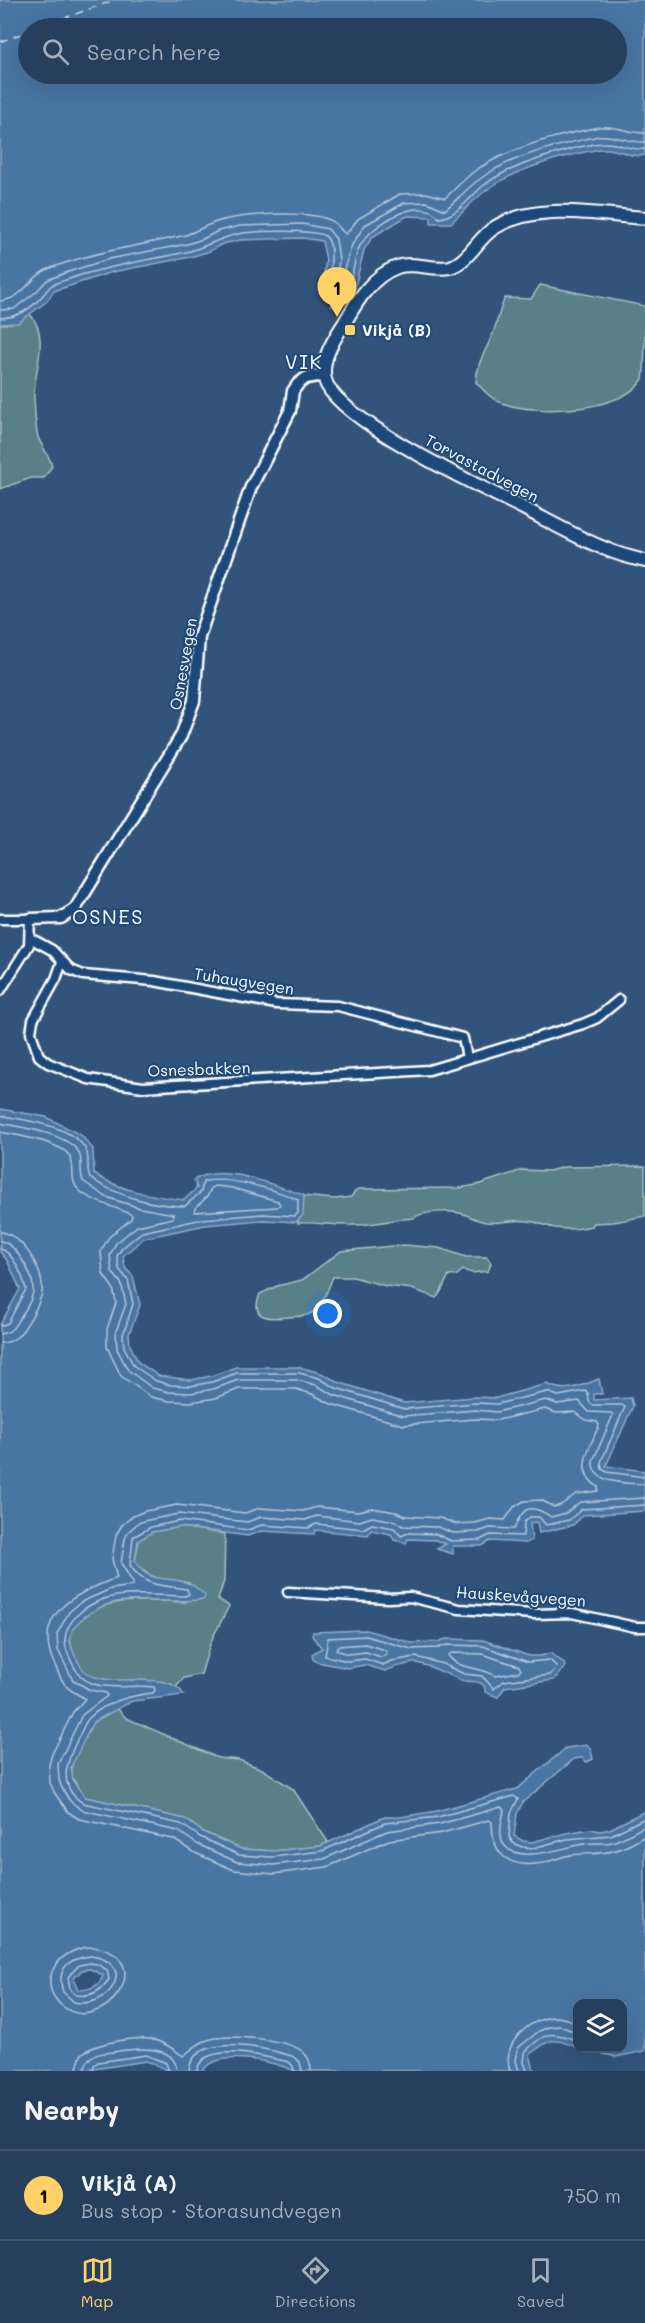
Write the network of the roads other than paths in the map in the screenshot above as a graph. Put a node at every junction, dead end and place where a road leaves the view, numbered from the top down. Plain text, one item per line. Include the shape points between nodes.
1 (645, 218) edge
2 (324, 375) junction
3 (645, 561) edge
4 (30, 919) junction
5 (0, 920) edge
6 (30, 938) junction
7 (62, 962) junction
8 (0, 991) edge
9 (619, 1000) dead end
10 (466, 1058) junction
11 (288, 1592) dead end
12 (645, 1627) edge

1 - 2 main road via 529,215 492,229 455,265 409,265 390,270 357,303 329,350
2 - 3 main road, Torvastadvegen via 337,397 374,428 594,544
2 - 4 street, Osnesvegen via 306,378 293,391 290,411 251,487 202,625 194,701 181,736 75,909 61,918
4 - 5 street
4 - 6 street
6 - 7 street, Tuhaugvegen via 52,950
6 - 8 street
7 - 10 street, Tuhaugvegen via 83,975 154,981 276,1004 338,1006 464,1038
7 - 10 street, Osnesbakken via 33,1020 34,1045 48,1064 88,1079 143,1087 258,1082 429,1070
9 - 10 street, Osnesbakken via 583,1024
11 - 12 street, Hauskevågvegen via 423,1598 459,1609 572,1613

